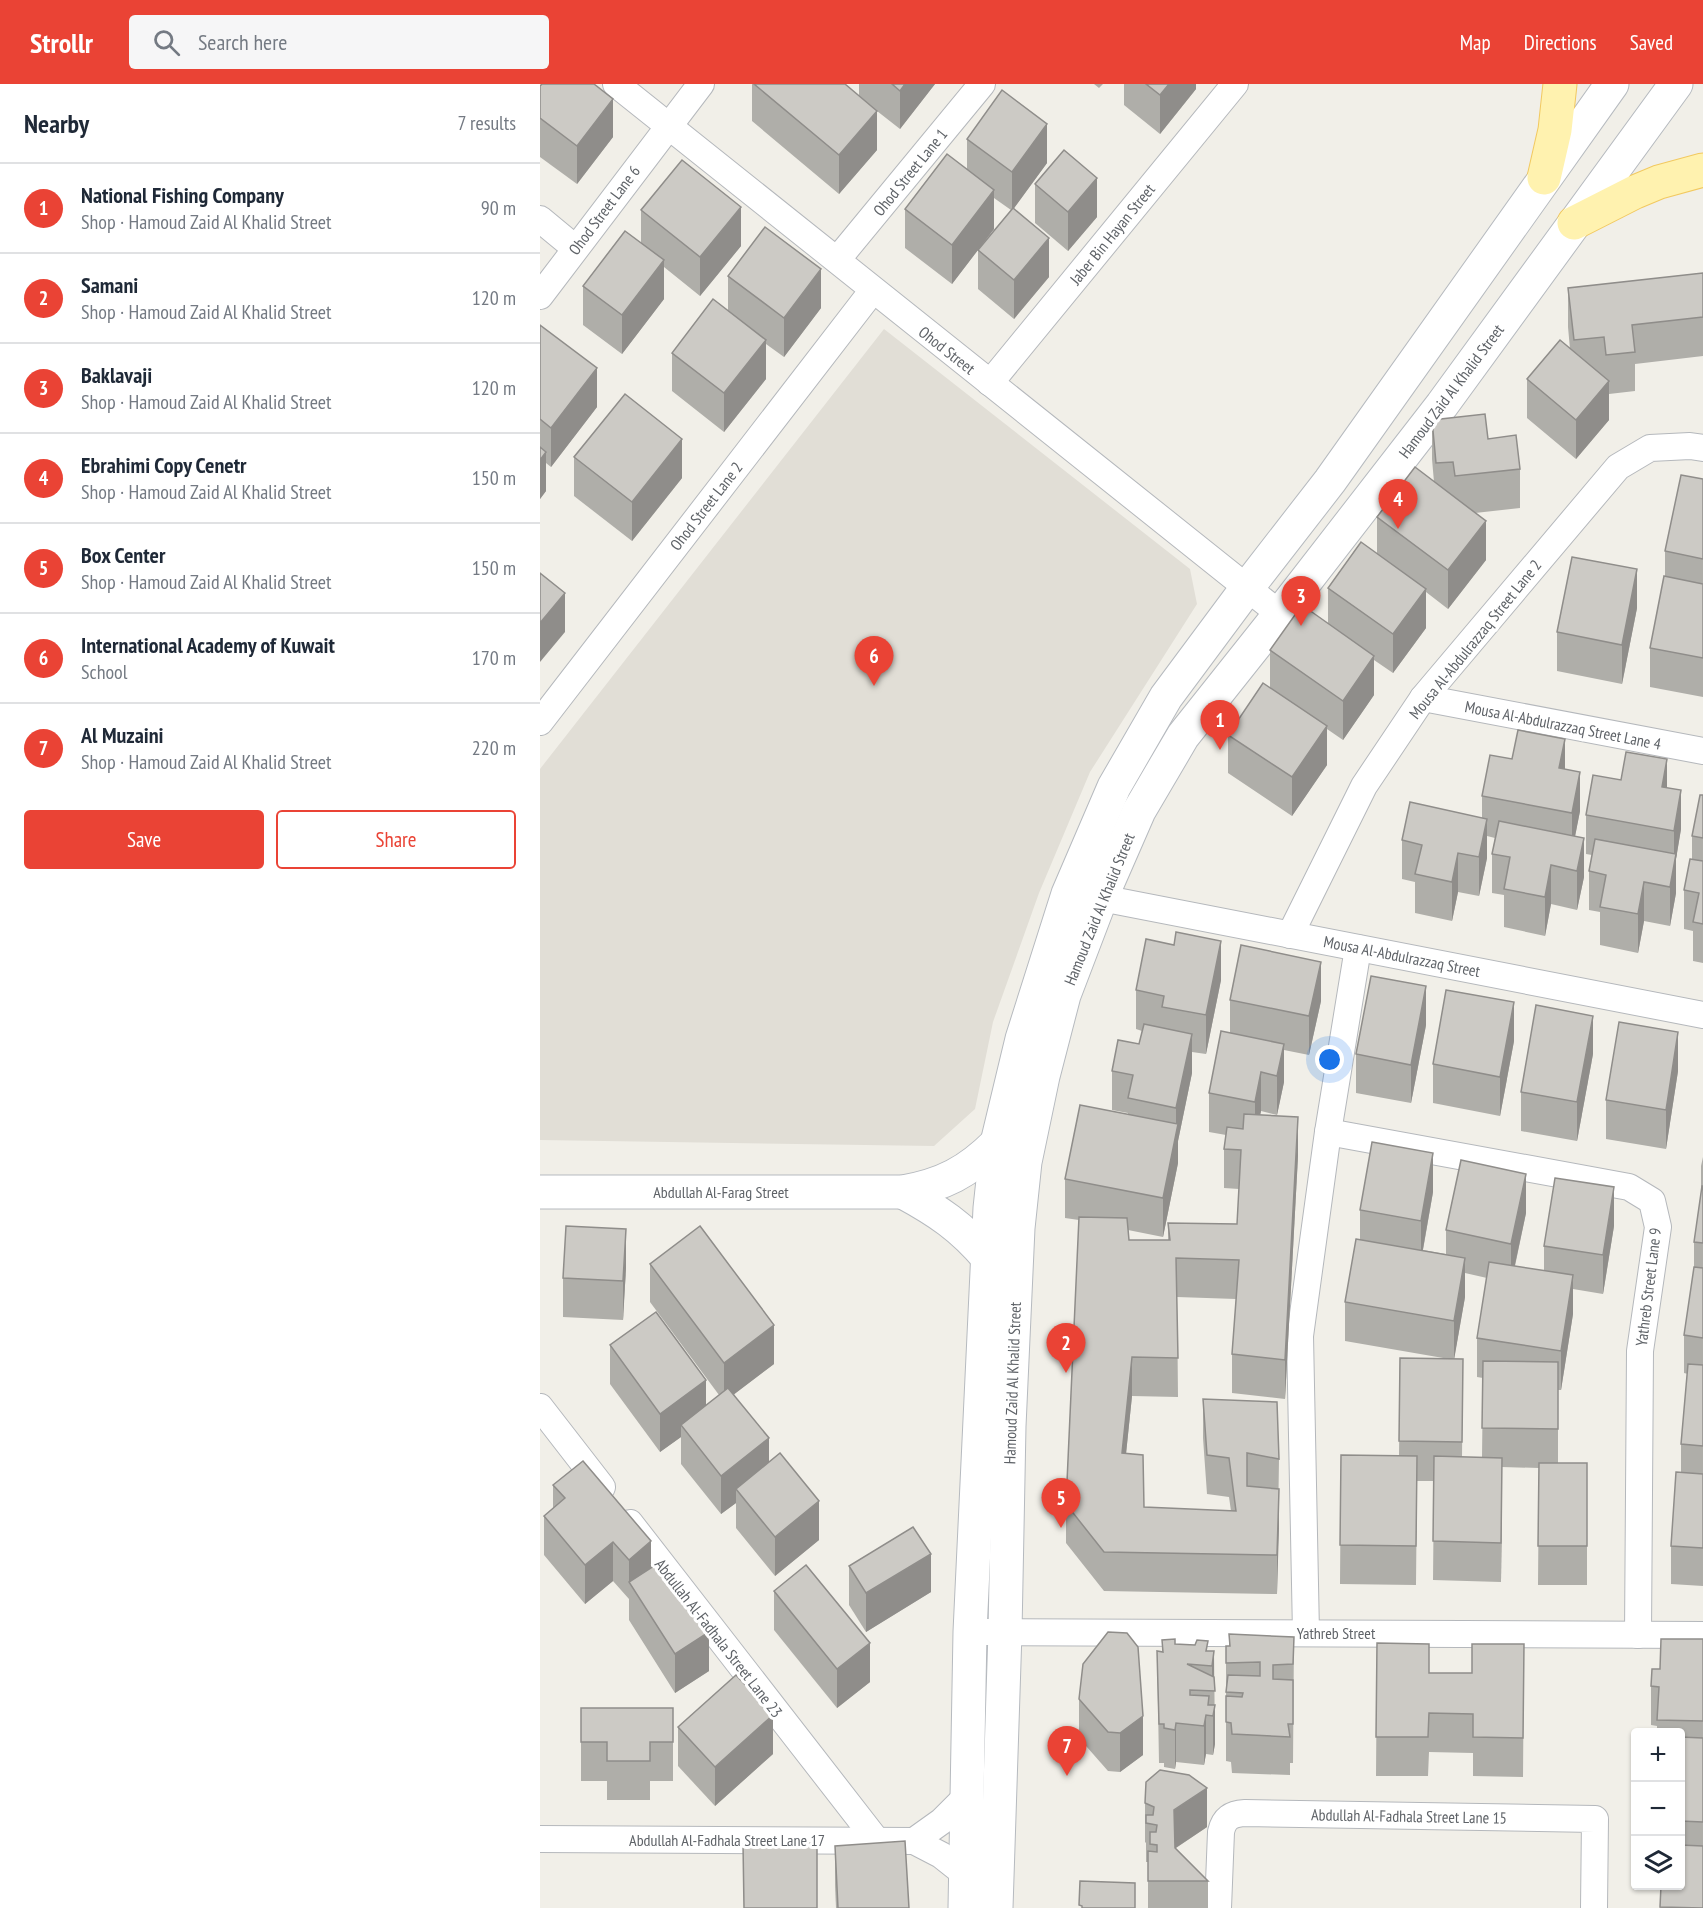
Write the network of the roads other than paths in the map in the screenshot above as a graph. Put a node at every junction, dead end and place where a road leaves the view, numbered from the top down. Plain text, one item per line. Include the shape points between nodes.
1 (616, 84) edge
2 (701, 84) edge
3 (982, 84) edge
4 (1235, 84) edge
5 (1560, 84) edge
6 (1612, 84) edge
7 (1676, 84) edge
8 (668, 125) junction
9 (1703, 170) edge
10 (1544, 177) junction
11 (540, 219) edge
12 (1574, 224) junction
13 (575, 248) junction
14 (837, 260) junction
15 (873, 290) junction
16 (540, 296) edge
17 (990, 383) junction
18 (1703, 448) edge
19 (1246, 588) junction
20 (1280, 614) junction
21 (1423, 698) junction
22 (540, 722) edge
23 (1703, 752) edge
24 (1101, 898) junction
25 (1290, 935) junction
26 (1358, 948) junction
27 (1703, 1015) edge
28 (1328, 1132) junction
29 (997, 1143) junction
30 (540, 1192) edge
31 (903, 1192) junction
32 (988, 1258) junction
33 (540, 1407) edge
34 (970, 1632) junction
35 (1005, 1632) junction
36 (1306, 1633) junction
37 (1638, 1635) junction
38 (1703, 1635) edge
39 (966, 1797) junction
40 (540, 1839) edge
41 (877, 1840) junction
42 (914, 1841) junction
43 (965, 1874) junction
44 (965, 1908) edge
45 (996, 1908) edge
46 (1218, 1908) edge
47 (1594, 1908) edge

1 - 8 street, Ohod Street
2 - 8 street, Ohod Street Lane 6
3 - 14 street, Ohod Street Lane 1
4 - 17 street, Jaber Bin Hayan Street
5 - 10 main road
6 - 10 main road, Hamoud Zaid Al Khalid Street
7 - 12 main road, Hamoud Zaid Al Khalid Street
8 - 13 street, Ohod Street Lane 6
8 - 14 street, Ohod Street
9 - 12 main road via 1635,192
10 - 19 main road, Hamoud Zaid Al Khalid Street via 1330,481
11 - 13 street
12 - 20 main road, Hamoud Zaid Al Khalid Street via 1442,405
13 - 16 street, Ohod Street Lane 6
14 - 15 street, Ohod Street
15 - 17 street, Ohod Street
15 - 22 street, Ohod Street Lane 2
17 - 19 street, Ohod Street
18 - 21 street, Mousa Al-Abdulrazzaq Street Lane 2 via 1650,448 1618,467
19 - 20 street, Ohod Street
19 - 29 main road, Hamoud Zaid Al Khalid Street via 1166,697 1114,787 1068,894 1022,1039
20 - 24 main road, Hamoud Zaid Al Khalid Street via 1183,736 1138,811
21 - 23 street, Mousa Al-Abdulrazzaq Street Lane 4
21 - 25 street, Mousa Al-Abdulrazzaq Street Lane 2 via 1364,786
24 - 25 street, Mousa Al-Abdulrazzaq Street
24 - 35 main road, Hamoud Zaid Al Khalid Street via 1064,995 1025,1162 1009,1426
25 - 26 street, Mousa Al-Abdulrazzaq Street
26 - 27 street, Mousa Al-Abdulrazzaq Street
26 - 28 street
28 - 36 street via 1300,1336
28 - 37 street, Yathreb Street Lane 9 via 1629,1187 1652,1201 1658,1227 1640,1351
29 - 31 main road, Abdullah Al-Farag Street via 964,1172 945,1182
29 - 32 main road, Hamoud Zaid Al Khalid Street
30 - 31 main road, Abdullah Al-Farag Street
31 - 32 main road, Abdullah Al-Farag Street via 958,1226
32 - 34 main road, Hamoud Zaid Al Khalid Street
33 - 41 street, Abdullah Al-Fadhala Street Lane 23
34 - 35 street, Yathreb Street
34 - 39 main road, Hamoud Zaid Al Khalid Street
35 - 36 street, Yathreb Street
35 - 45 main road, Hamoud Zaid Al Khalid Street
36 - 37 street, Yathreb Street
37 - 38 street, Yathreb Street
39 - 42 street
39 - 43 main road, Hamoud Zaid Al Khalid Street
40 - 41 street, Abdullah Al-Fadhala Street Lane 17
41 - 42 street, Abdullah Al-Fadhala Street Lane 17
42 - 43 street, Abdullah Al-Fadhala Street Lane 17
43 - 44 main road, Hamoud Zaid Al Khalid Street
46 - 47 street, Abdullah Al-Fadhala Street Lane 15 via 1223,1823 1245,1813 1595,1819

